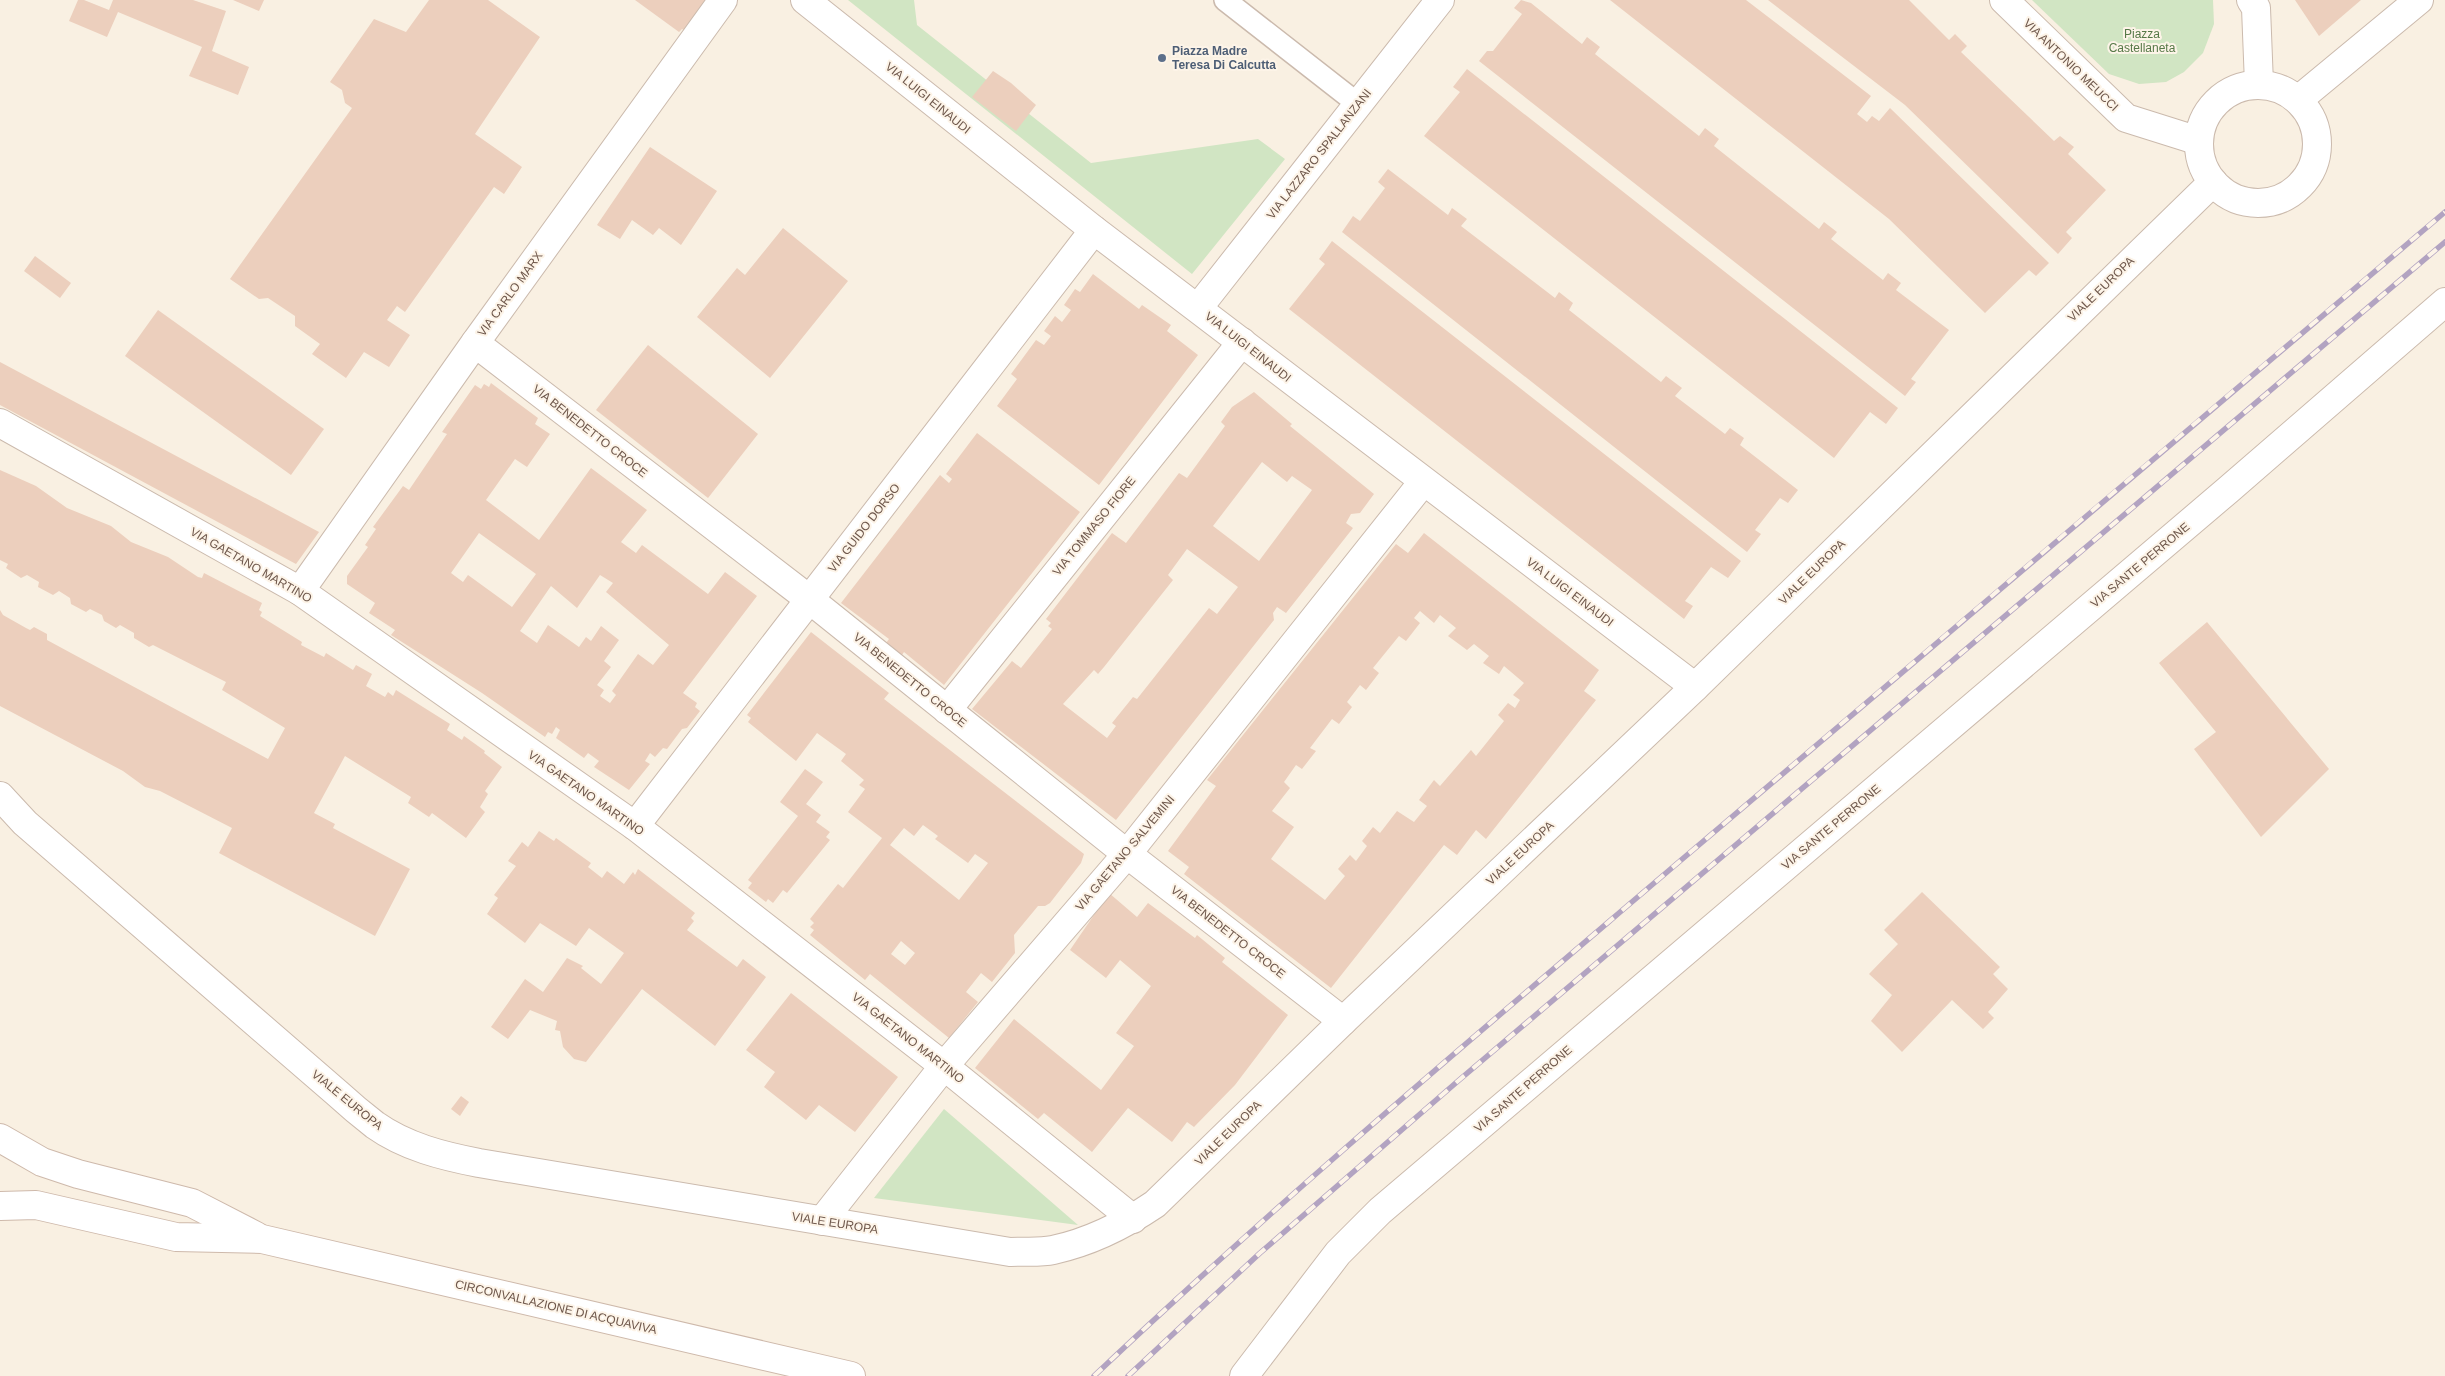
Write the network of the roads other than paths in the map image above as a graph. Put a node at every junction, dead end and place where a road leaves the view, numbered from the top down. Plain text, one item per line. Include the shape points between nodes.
1 (723, 0) edge
2 (805, 0) edge
3 (1225, 0) edge
4 (1440, 0) edge
5 (2004, 0) edge
6 (2251, 0) edge
7 (2419, 0) edge
8 (2259, 84) junction
9 (2298, 100) junction
10 (1358, 104) junction
11 (2200, 141) junction
12 (2212, 182) junction
13 (1094, 230) junction
14 (2445, 302) edge
15 (1198, 308) junction
16 (1242, 342) junction
17 (475, 343) junction
18 (0, 424) edge
19 (1423, 482) junction
20 (300, 591) junction
21 (809, 599) junction
22 (1695, 687) junction
23 (947, 710) junction
24 (0, 796) edge
25 (0, 812) edge
26 (25, 823) junction
27 (635, 826) junction
28 (1127, 854) junction
29 (1343, 1021) junction
30 (944, 1066) junction
31 (0, 1138) edge
32 (0, 1206) edge
33 (1133, 1219) junction
34 (822, 1220) junction
35 (262, 1239) junction
36 (851, 1376) edge
37 (1244, 1376) edge

1 - 17 street, VIA CARLO MARX
2 - 13 street, VIA LUIGI EINAUDI
3 - 10 lane
4 - 10 street, VIA LAZZARO SPALLANZANI
5 - 11 street, VIA ANTONIO MEUCCI via 2126,118
6 - 8 street via 2256,8
7 - 9 street
8 - 9 street via 2279,88
8 - 11 street via 2226,94 2215,104 2204,121
9 - 12 street via 2311,116 2318,147 2313,168 2306,179 2285,197 2265,203 2240,200
10 - 15 street, VIA LAZZARO SPALLANZANI
11 - 12 street via 2203,165
12 - 22 street, VIALE EUROPA
13 - 15 street, VIA LUIGI EINAUDI
13 - 21 street, VIA GUIDO DORSO
14 - 37 street, VIA SANTE PERRONE via 1380,1211 1338,1253
15 - 16 street, VIA LUIGI EINAUDI
16 - 19 street, VIA LUIGI EINAUDI
16 - 23 street, VIA TOMMASO FIORE
17 - 20 street, VIA CARLO MARX
17 - 21 street, VIA BENEDETTO CROCE
18 - 20 street, VIA GAETANO MARTINO
19 - 22 street, VIA LUIGI EINAUDI
19 - 28 street, VIA GAETANO SALVEMINI
20 - 27 street, VIA GAETANO MARTINO
21 - 23 street, VIA BENEDETTO CROCE
21 - 27 street, VIA GUIDO DORSO
22 - 29 street, VIALE EUROPA
23 - 28 street, VIA BENEDETTO CROCE
24 - 26 street, VIALE EUROPA
25 - 26 street, VIALE EUROPA
26 - 34 street, VIALE EUROPA via 376,1126 403,1142 437,1154 479,1163
27 - 30 street, VIA GAETANO MARTINO
28 - 29 street, VIA BENEDETTO CROCE
28 - 30 street, VIA GAETANO SALVEMINI
29 - 33 street, VIALE EUROPA via 1156,1204
30 - 33 street, VIA GAETANO MARTINO
30 - 34 street, VIA GAETANO SALVEMINI
31 - 35 street via 51,1165 192,1203
32 - 35 street via 36,1205 176,1237
33 - 34 street, VIALE EUROPA via 1086,1241 1051,1250 1010,1252
35 - 36 street, CIRCONVALLAZIONE DI ACQUAVIVA

